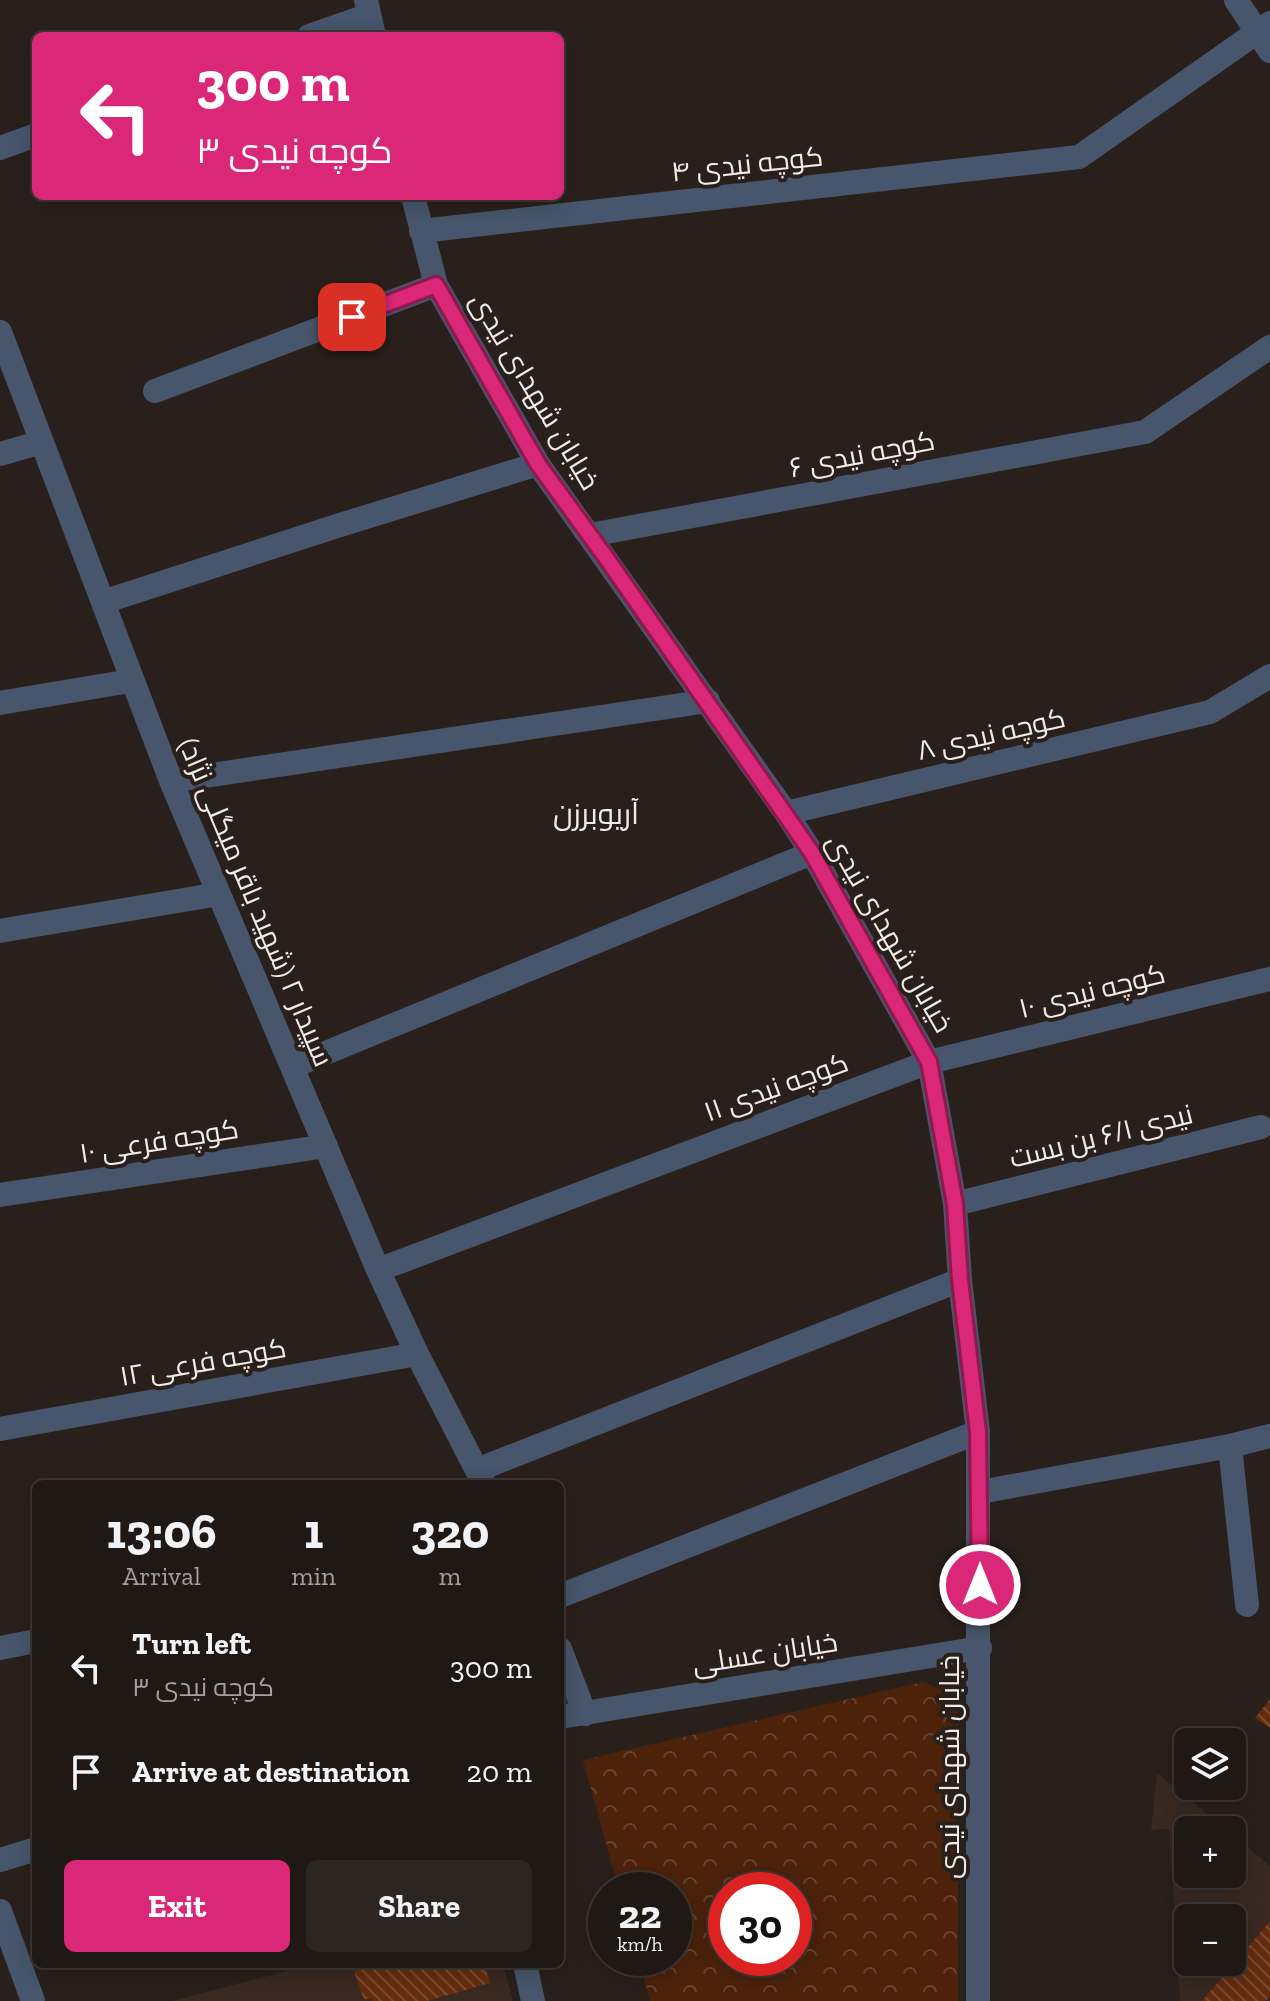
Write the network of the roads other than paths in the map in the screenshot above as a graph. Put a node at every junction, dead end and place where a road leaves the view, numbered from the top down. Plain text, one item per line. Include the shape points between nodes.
1 (1236, 0) edge
2 (370, 17) edge
3 (322, 32) edge
4 (1266, 35) edge
5 (32, 136) edge
6 (0, 148) edge
7 (414, 200) edge
8 (421, 231) junction
9 (436, 285) junction
10 (0, 332) edge
11 (1270, 347) edge
12 (155, 391) dead end
13 (42, 442) junction
14 (0, 454) edge
15 (538, 464) junction
16 (590, 535) junction
17 (103, 602) junction
18 (1270, 676) edge
19 (130, 681) junction
20 (708, 701) junction
21 (0, 703) edge
22 (171, 781) junction
23 (786, 813) junction
24 (812, 853) junction
25 (219, 894) junction
26 (0, 931) edge
27 (1270, 979) edge
28 (929, 1062) junction
29 (294, 1066) junction
30 (1261, 1127) dead end
31 (326, 1146) junction
32 (0, 1195) edge
33 (955, 1204) junction
34 (378, 1270) junction
35 (960, 1280) junction
36 (417, 1354) junction
37 (0, 1429) edge
38 (978, 1432) junction
39 (1270, 1436) edge
40 (1230, 1446) junction
41 (480, 1477) edge
42 (980, 1492) junction
43 (564, 1594) edge
44 (1247, 1605) dead end
45 (32, 1642) edge
46 (0, 1648) edge
47 (980, 1648) junction
48 (564, 1659) edge
49 (585, 1714) junction
50 (564, 1717) edge
51 (32, 1850) edge
52 (0, 1860) edge
53 (0, 1911) edge
54 (526, 1968) edge
55 (33, 2001) edge
56 (533, 2001) edge
57 (978, 2001) edge

1 - 4 street
2 - 3 street
4 - 8 street, کوچه نیدی ۴ via 1079,157
5 - 6 street
7 - 8 street, خیابان شهدای نیدی
8 - 9 street, خیابان شهدای نیدی
9 - 12 street
9 - 15 street, خیابان شهدای نیدی
10 - 13 street, سپیدار ۲ (شهید باقر میگلی نژاد)
11 - 16 street, کوچه نیدی ۶ via 1145,432
13 - 14 street
13 - 17 street, سپیدار ۲ (شهید باقر میگلی نژاد)
15 - 16 street, خیابان شهدای نیدی
15 - 17 street
16 - 20 street, خیابان شهدای نیدی
17 - 19 street, سپیدار ۲ (شهید باقر میگلی نژاد)
18 - 23 street, کوچه نیدی ۸ via 1210,712
19 - 21 street
19 - 22 street, سپیدار ۲ (شهید باقر میگلی نژاد)
20 - 22 street
20 - 23 street, خیابان شهدای نیدی
22 - 25 street, سپیدار ۲ (شهید باقر میگلی نژاد)
23 - 24 street, خیابان شهدای نیدی
24 - 28 street, خیابان شهدای نیدی
24 - 29 street
25 - 26 street
25 - 29 street, سپیدار ۲ (شهید باقر میگلی نژاد)
27 - 28 street, کوچه نیدی ۱۰
28 - 33 street, خیابان شهدای نیدی
28 - 34 street, کوچه نیدی ۱۱
29 - 31 street, سپیدار ۲ (شهید باقر میگلی نژاد)
30 - 33 street, نیدی ۶/۱ بن بست
31 - 32 street, کوچه فرعی ۱۰
31 - 34 street, سپیدار ۲ (شهید باقر میگلی نژاد)
33 - 35 street, خیابان شهدای نیدی
34 - 36 street, سپیدار ۲ (شهید باقر میگلی نژاد)
35 - 38 street, خیابان شهدای نیدی
35 - 41 street via 719,1374
36 - 37 street, کوچه فرعی ۱۲
36 - 41 street, سپیدار ۲ (شهید باقر میگلی نژاد)
38 - 42 street, خیابان شهدای نیدی
38 - 43 street
39 - 40 street
40 - 42 street
40 - 44 street
42 - 47 street, خیابان شهدای نیدی
45 - 46 street
47 - 49 street, خیابان عسلی
47 - 57 street, خیابان شهدای نیدی
48 - 49 street
49 - 50 street, خیابان عسلی
51 - 52 street
53 - 55 street
54 - 56 street

